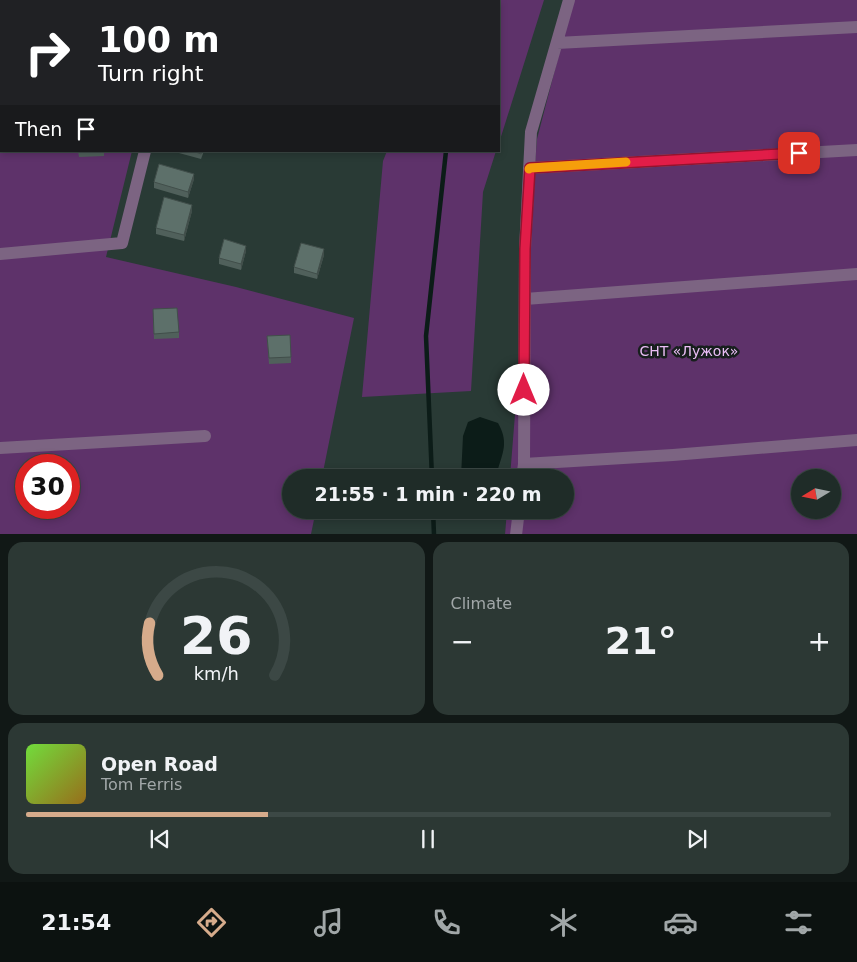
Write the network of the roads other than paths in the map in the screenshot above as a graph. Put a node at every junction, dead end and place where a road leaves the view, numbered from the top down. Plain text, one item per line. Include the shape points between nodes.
1 (569, 0) edge
2 (857, 27) edge
3 (557, 43) junction
4 (857, 150) edge
5 (146, 152) edge
6 (530, 168) junction
7 (0, 254) edge
8 (857, 274) edge
9 (525, 299) junction
10 (205, 436) dead end
11 (857, 440) edge
12 (0, 448) edge
13 (524, 464) junction
14 (523, 469) edge
15 (518, 519) edge
16 (516, 534) edge

1 - 3 street
2 - 3 street
3 - 6 street via 531,132
4 - 6 street
5 - 7 street via 122,243
6 - 9 street
8 - 9 street
9 - 13 street
10 - 12 street
11 - 13 street
13 - 14 street
15 - 16 street

